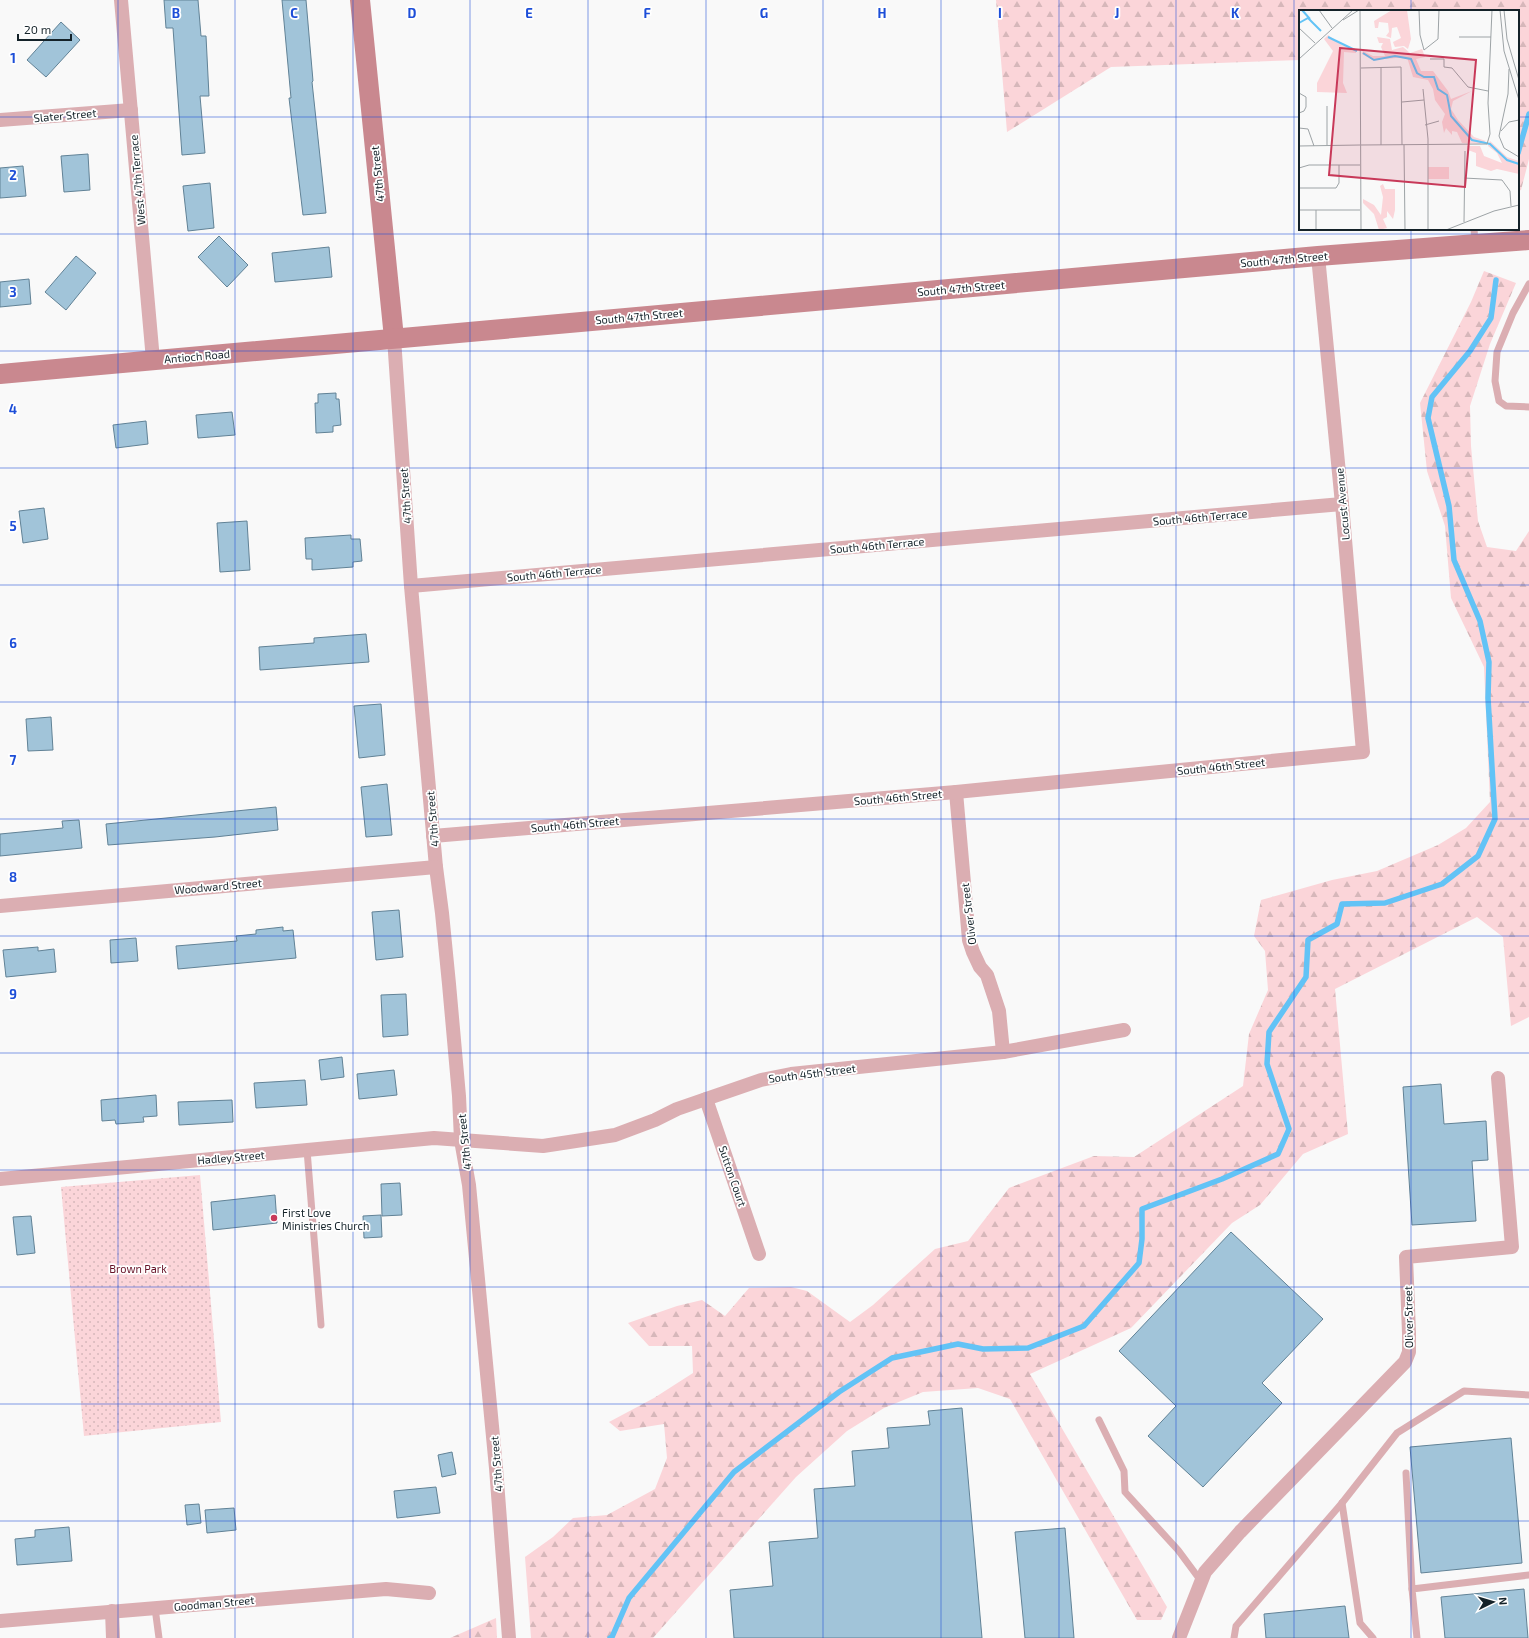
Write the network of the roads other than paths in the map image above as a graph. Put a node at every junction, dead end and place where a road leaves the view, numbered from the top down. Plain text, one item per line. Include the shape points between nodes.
1 (121, 0) edge
2 (360, 0) edge
3 (131, 110) junction
4 (0, 120) edge
5 (1474, 236) edge
6 (1529, 240) edge
7 (1318, 256) junction
8 (1529, 284) edge
9 (394, 338) junction
10 (153, 360) junction
11 (0, 374) edge
12 (1529, 407) edge
13 (1342, 504) junction
14 (411, 586) junction
15 (1363, 752) joint
16 (956, 792) junction
17 (433, 836) junction
18 (436, 866) junction
19 (0, 906) edge
20 (1124, 1030) dead end
21 (1003, 1052) junction
22 (1498, 1078) dead end
23 (706, 1099) junction
24 (461, 1140) junction
25 (307, 1150) junction
26 (0, 1179) edge
27 (760, 1254) dead end
28 (321, 1325) dead end
29 (1529, 1395) edge
30 (1099, 1420) dead end
31 (1406, 1473) dead end
32 (1342, 1503) junction
33 (1529, 1575) edge
34 (1201, 1581) junction
35 (1412, 1589) junction
36 (429, 1593) dead end
37 (155, 1608) junction
38 (112, 1611) junction
39 (0, 1621) edge
40 (113, 1638) edge
41 (159, 1638) edge
42 (509, 1638) edge
43 (1179, 1638) edge
44 (1234, 1638) edge
45 (1373, 1638) edge
46 (1417, 1638) edge

1 - 3 street, West 47th Terrace
2 - 9 main road, 47th Street
3 - 4 street, Slater Street
3 - 10 street, West 47th Terrace
5 - 6 main road, South 47th Street
5 - 7 main road, South 47th Street
7 - 9 main road, South 47th Street
7 - 13 street, Locust Avenue
8 - 12 lane via 1513,313 1498,352 1495,381 1499,401 1506,406
9 - 10 main road, Antioch Road
9 - 14 street, 47th Street
10 - 11 main road, Antioch Road
13 - 14 street, South 46th Terrace
13 - 15 street, Locust Avenue
14 - 17 street, 47th Street
15 - 16 street, South 46th Street
16 - 17 street, South 46th Street
16 - 21 street, Oliver Street via 970,940 975,957 987,975 999,1011
17 - 18 street, 47th Street
18 - 19 street, Woodward Street
18 - 24 street, 47th Street via 450,992
20 - 21 street, South 45th Street
21 - 23 street, South 45th Street via 791,1074 761,1080
22 - 34 street, Oliver Street via 1512,1247 1406,1257 1410,1333 1409,1352 1405,1362 1240,1532 1205,1572
23 - 24 street, South 45th Street via 615,1135 543,1146
23 - 27 street, Sutton Court
24 - 25 street, Hadley Street via 434,1138
24 - 42 street, 47th Street via 469,1185 492,1421
25 - 26 street, Hadley Street
25 - 28 lane
29 - 32 lane via 1464,1391 1397,1433
30 - 34 lane via 1124,1472 1125,1492 1178,1550
31 - 35 lane
32 - 44 lane via 1236,1626
32 - 45 lane via 1360,1623
33 - 35 lane
34 - 43 street, Oliver Street
35 - 46 lane
36 - 37 street, Goodman Street via 386,1589
37 - 38 street, Goodman Street
37 - 41 lane
38 - 39 street, Goodman Street
38 - 40 street

